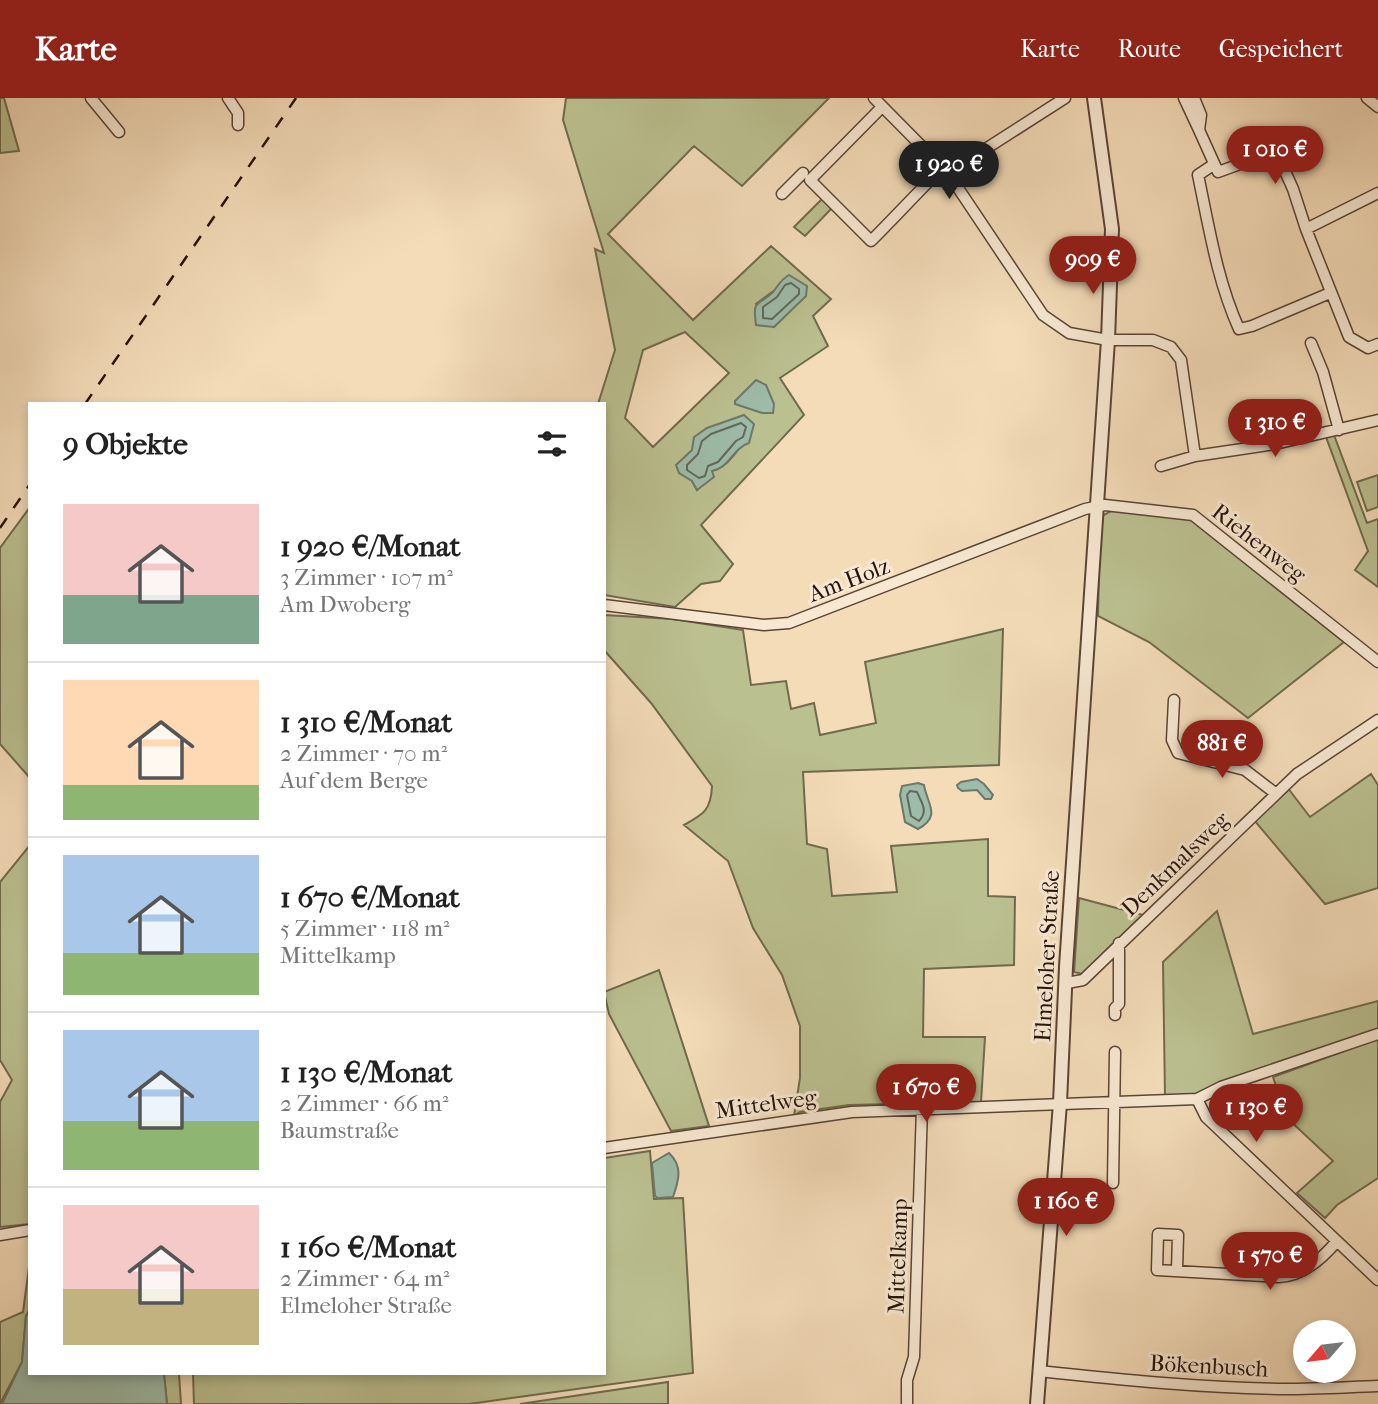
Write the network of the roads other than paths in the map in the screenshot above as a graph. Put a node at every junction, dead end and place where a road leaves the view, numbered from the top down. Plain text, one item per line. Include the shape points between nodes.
1 (90, 98) edge
2 (228, 98) edge
3 (874, 98) edge
4 (1065, 98) edge
5 (1094, 98) edge
6 (1184, 98) edge
7 (1194, 98) edge
8 (1367, 98) edge
9 (883, 107) junction
10 (1378, 107) edge
11 (238, 125) dead end
12 (1199, 130) junction
13 (119, 132) dead end
14 (1213, 165) junction
15 (945, 170) junction
16 (805, 175) junction
17 (782, 194) dead end
18 (1378, 194) edge
19 (1306, 229) junction
20 (1331, 293) junction
21 (1108, 340) junction
22 (1311, 343) dead end
23 (1378, 344) edge
24 (1378, 420) edge
25 (1339, 430) junction
26 (1195, 456) junction
27 (1161, 466) dead end
28 (1096, 504) junction
29 (606, 605) edge
30 (1378, 662) edge
31 (1174, 700) dead end
32 (1378, 720) edge
33 (1275, 793) junction
34 (1119, 943) junction
35 (1067, 983) junction
36 (1115, 1015) dead end
37 (1378, 1034) edge
38 (1115, 1052) dead end
39 (1197, 1099) junction
40 (1060, 1103) junction
41 (1115, 1103) junction
42 (922, 1108) junction
43 (606, 1147) edge
44 (1114, 1183) dead end
45 (28, 1230) edge
46 (0, 1235) edge
47 (1336, 1241) junction
48 (1177, 1270) dead end
49 (1378, 1280) edge
50 (1040, 1371) junction
51 (1378, 1386) edge
52 (907, 1404) edge
53 (1037, 1404) edge

1 - 13 street
2 - 11 street via 239,113
3 - 9 street
4 - 15 street
5 - 21 street, Elmeloher Straße via 1112,229
6 - 12 street
7 - 12 street via 1201,115
8 - 10 street
9 - 15 street
9 - 16 street
12 - 14 street
14 - 19 street via 1218,172 1276,151
14 - 20 street via 1198,175 1216,264 1239,329
15 - 16 street via 871,241
15 - 21 street via 1043,315 1069,333
16 - 17 street
18 - 19 street
19 - 20 street
20 - 23 street via 1349,337 1368,348
21 - 26 street via 1153,340 1171,347 1181,360
21 - 28 street, Elmeloher Straße
22 - 25 street
24 - 25 street
25 - 26 street
26 - 27 street
28 - 29 street, Am Holz via 789,623 764,625
28 - 30 street, Riehenweg via 1193,515
28 - 35 street, Elmeloher Straße
31 - 33 street via 1172,740 1178,752 1245,770
32 - 33 street, Denkmalsweg via 1307,766
33 - 34 street, Denkmalsweg
34 - 35 street, Denkmalsweg via 1083,980
34 - 36 street
35 - 40 street, Elmeloher Straße
37 - 39 street
38 - 41 street
39 - 41 street, Mittelweg
39 - 47 street via 1206,1117
40 - 41 street, Mittelweg
40 - 42 street, Mittelweg
40 - 50 street, Elmeloher Straße
41 - 44 street
42 - 43 street, Mittelweg via 852,1112
42 - 52 street, Mittelkamp via 914,1357 907,1380
45 - 46 street
47 - 48 street via 1312,1266 1291,1277
47 - 49 street
50 - 51 street, Bökenbusch via 1221,1387
50 - 53 street, Elmeloher Straße

